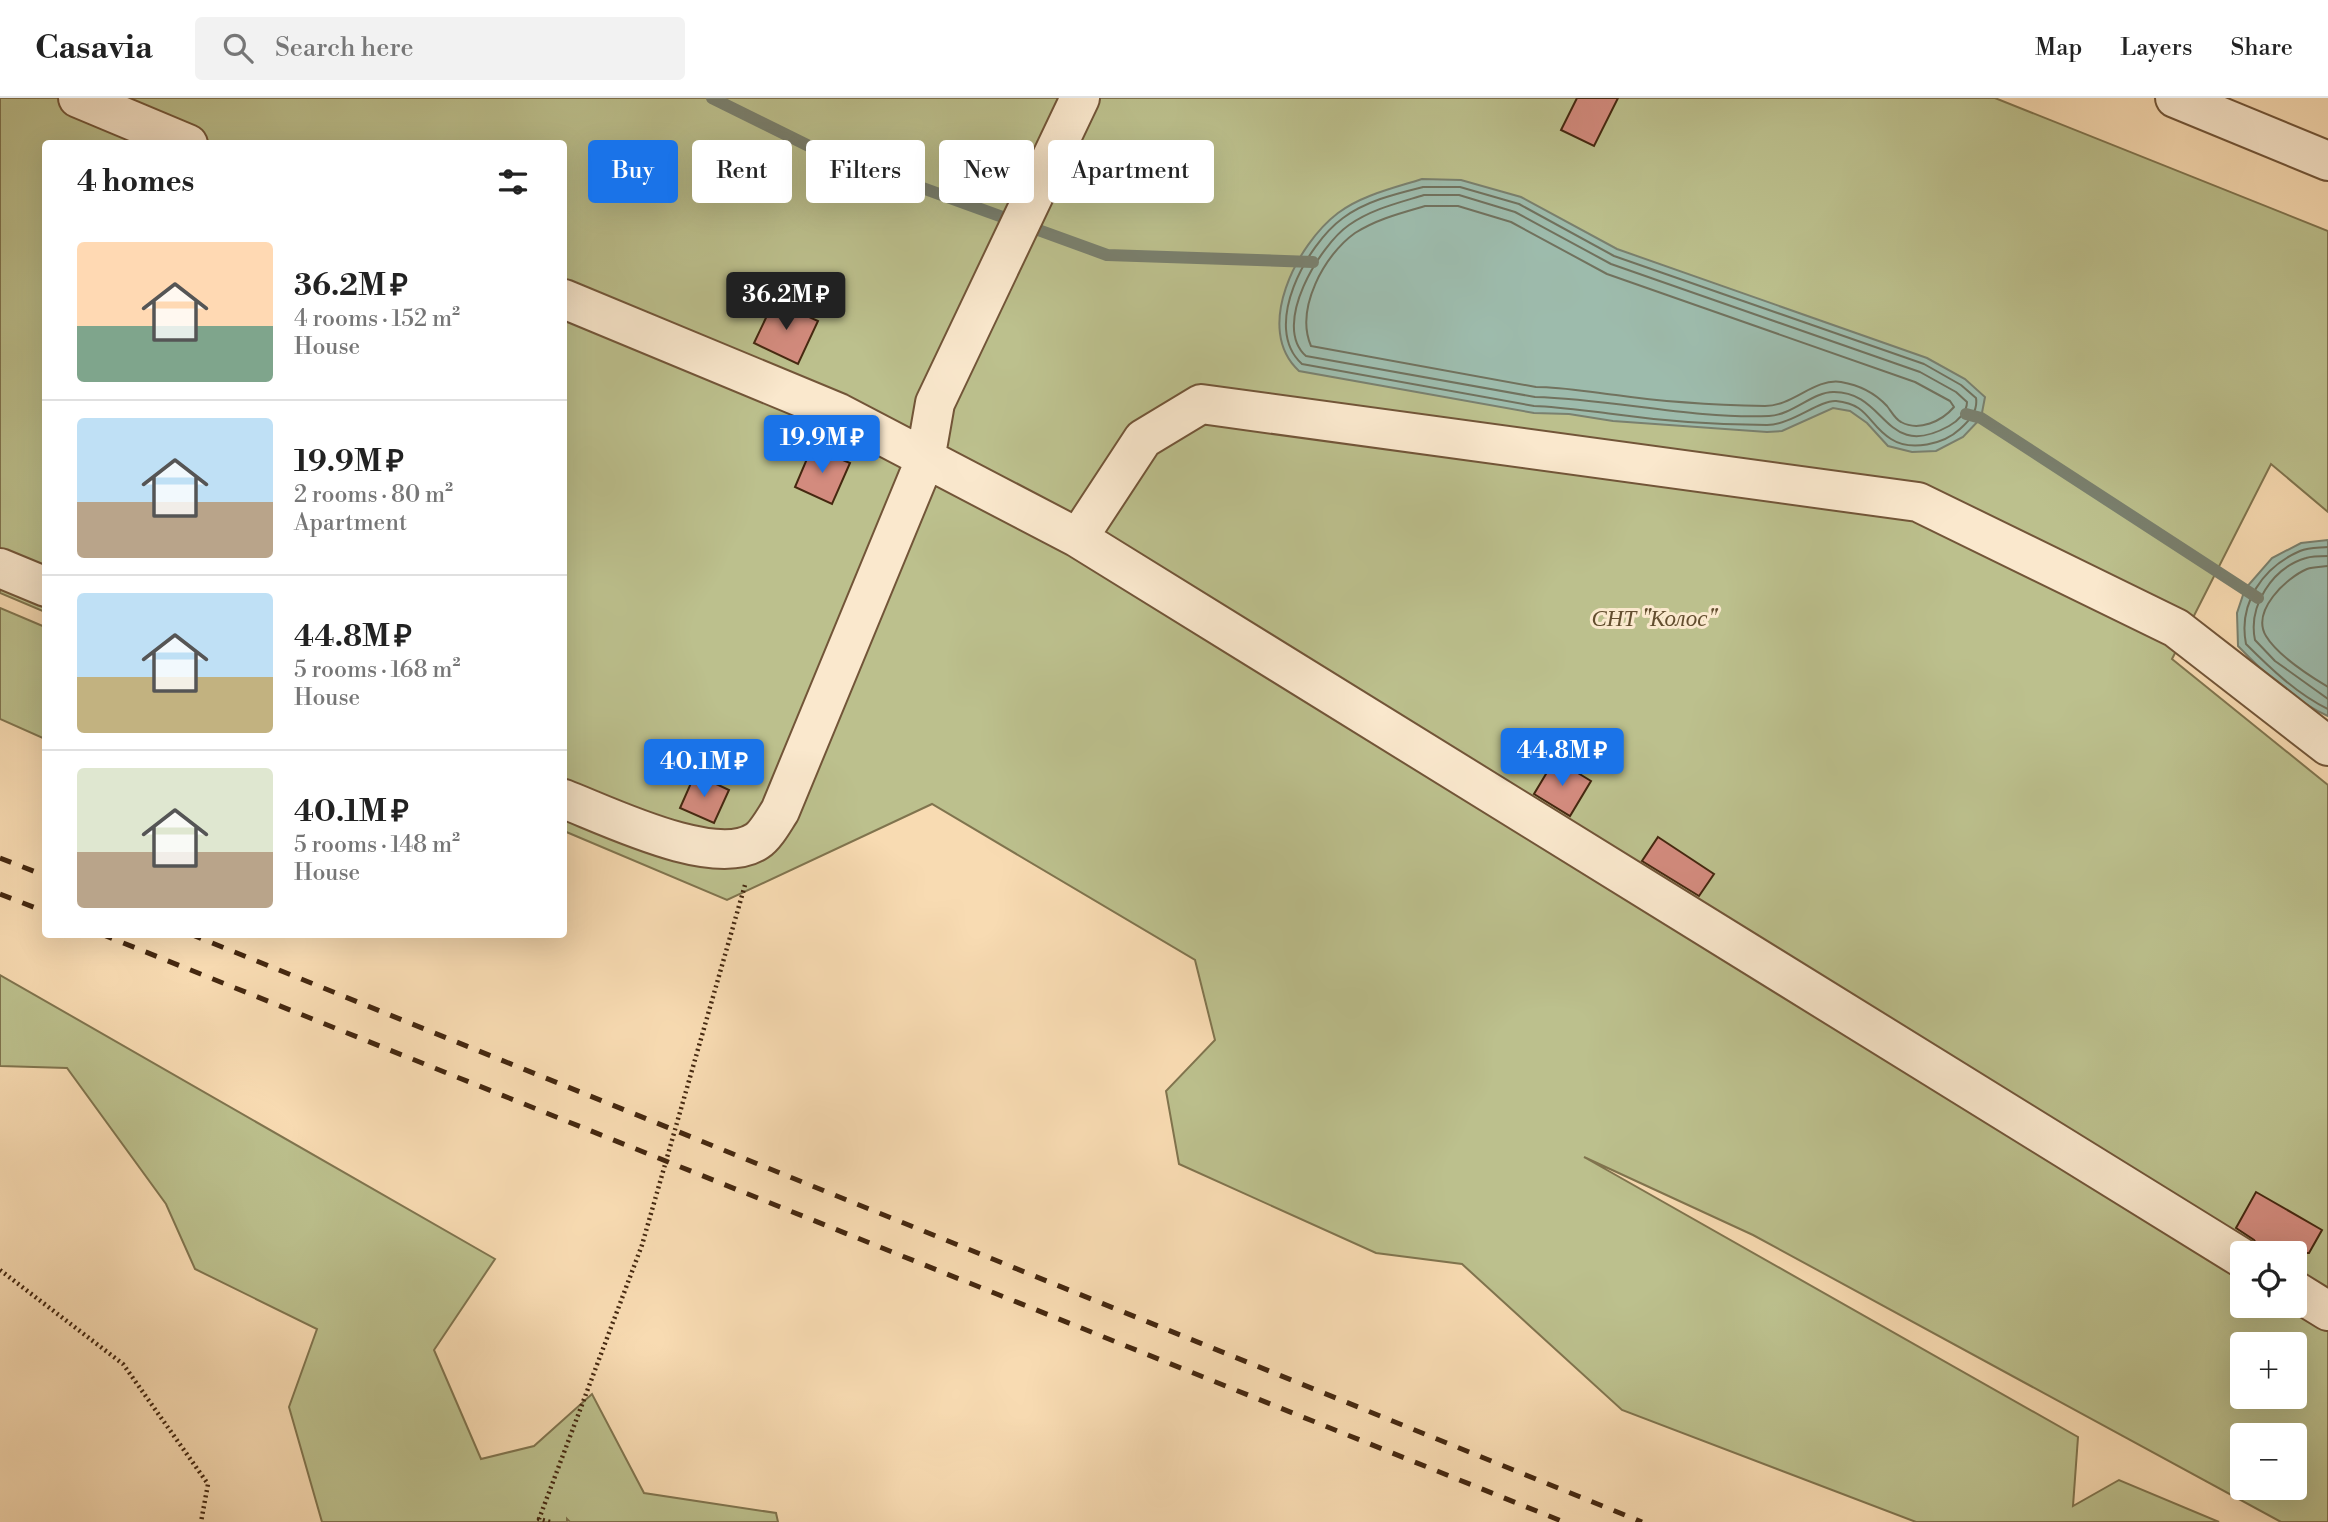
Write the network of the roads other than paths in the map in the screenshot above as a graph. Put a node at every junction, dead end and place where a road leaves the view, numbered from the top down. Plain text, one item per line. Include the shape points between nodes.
1 (78, 98) edge
2 (1080, 98) edge
3 (2175, 98) edge
4 (178, 140) edge
5 (2328, 161) edge
6 (567, 300) edge
7 (925, 460) junction
8 (1078, 538) junction
9 (0, 568) edge
10 (42, 585) edge
11 (2328, 746) edge
12 (567, 800) edge
13 (2230, 1251) edge
14 (2307, 1298) edge
15 (2328, 1311) edge

1 - 4 street
2 - 7 street via 935,403
3 - 5 street
6 - 7 street via 839,413
7 - 8 street
7 - 12 street via 780,811 758,841 726,851 675,842
8 - 11 street via 1143,439 1201,404 1917,502 2176,628
8 - 13 street
9 - 10 street
14 - 15 street

